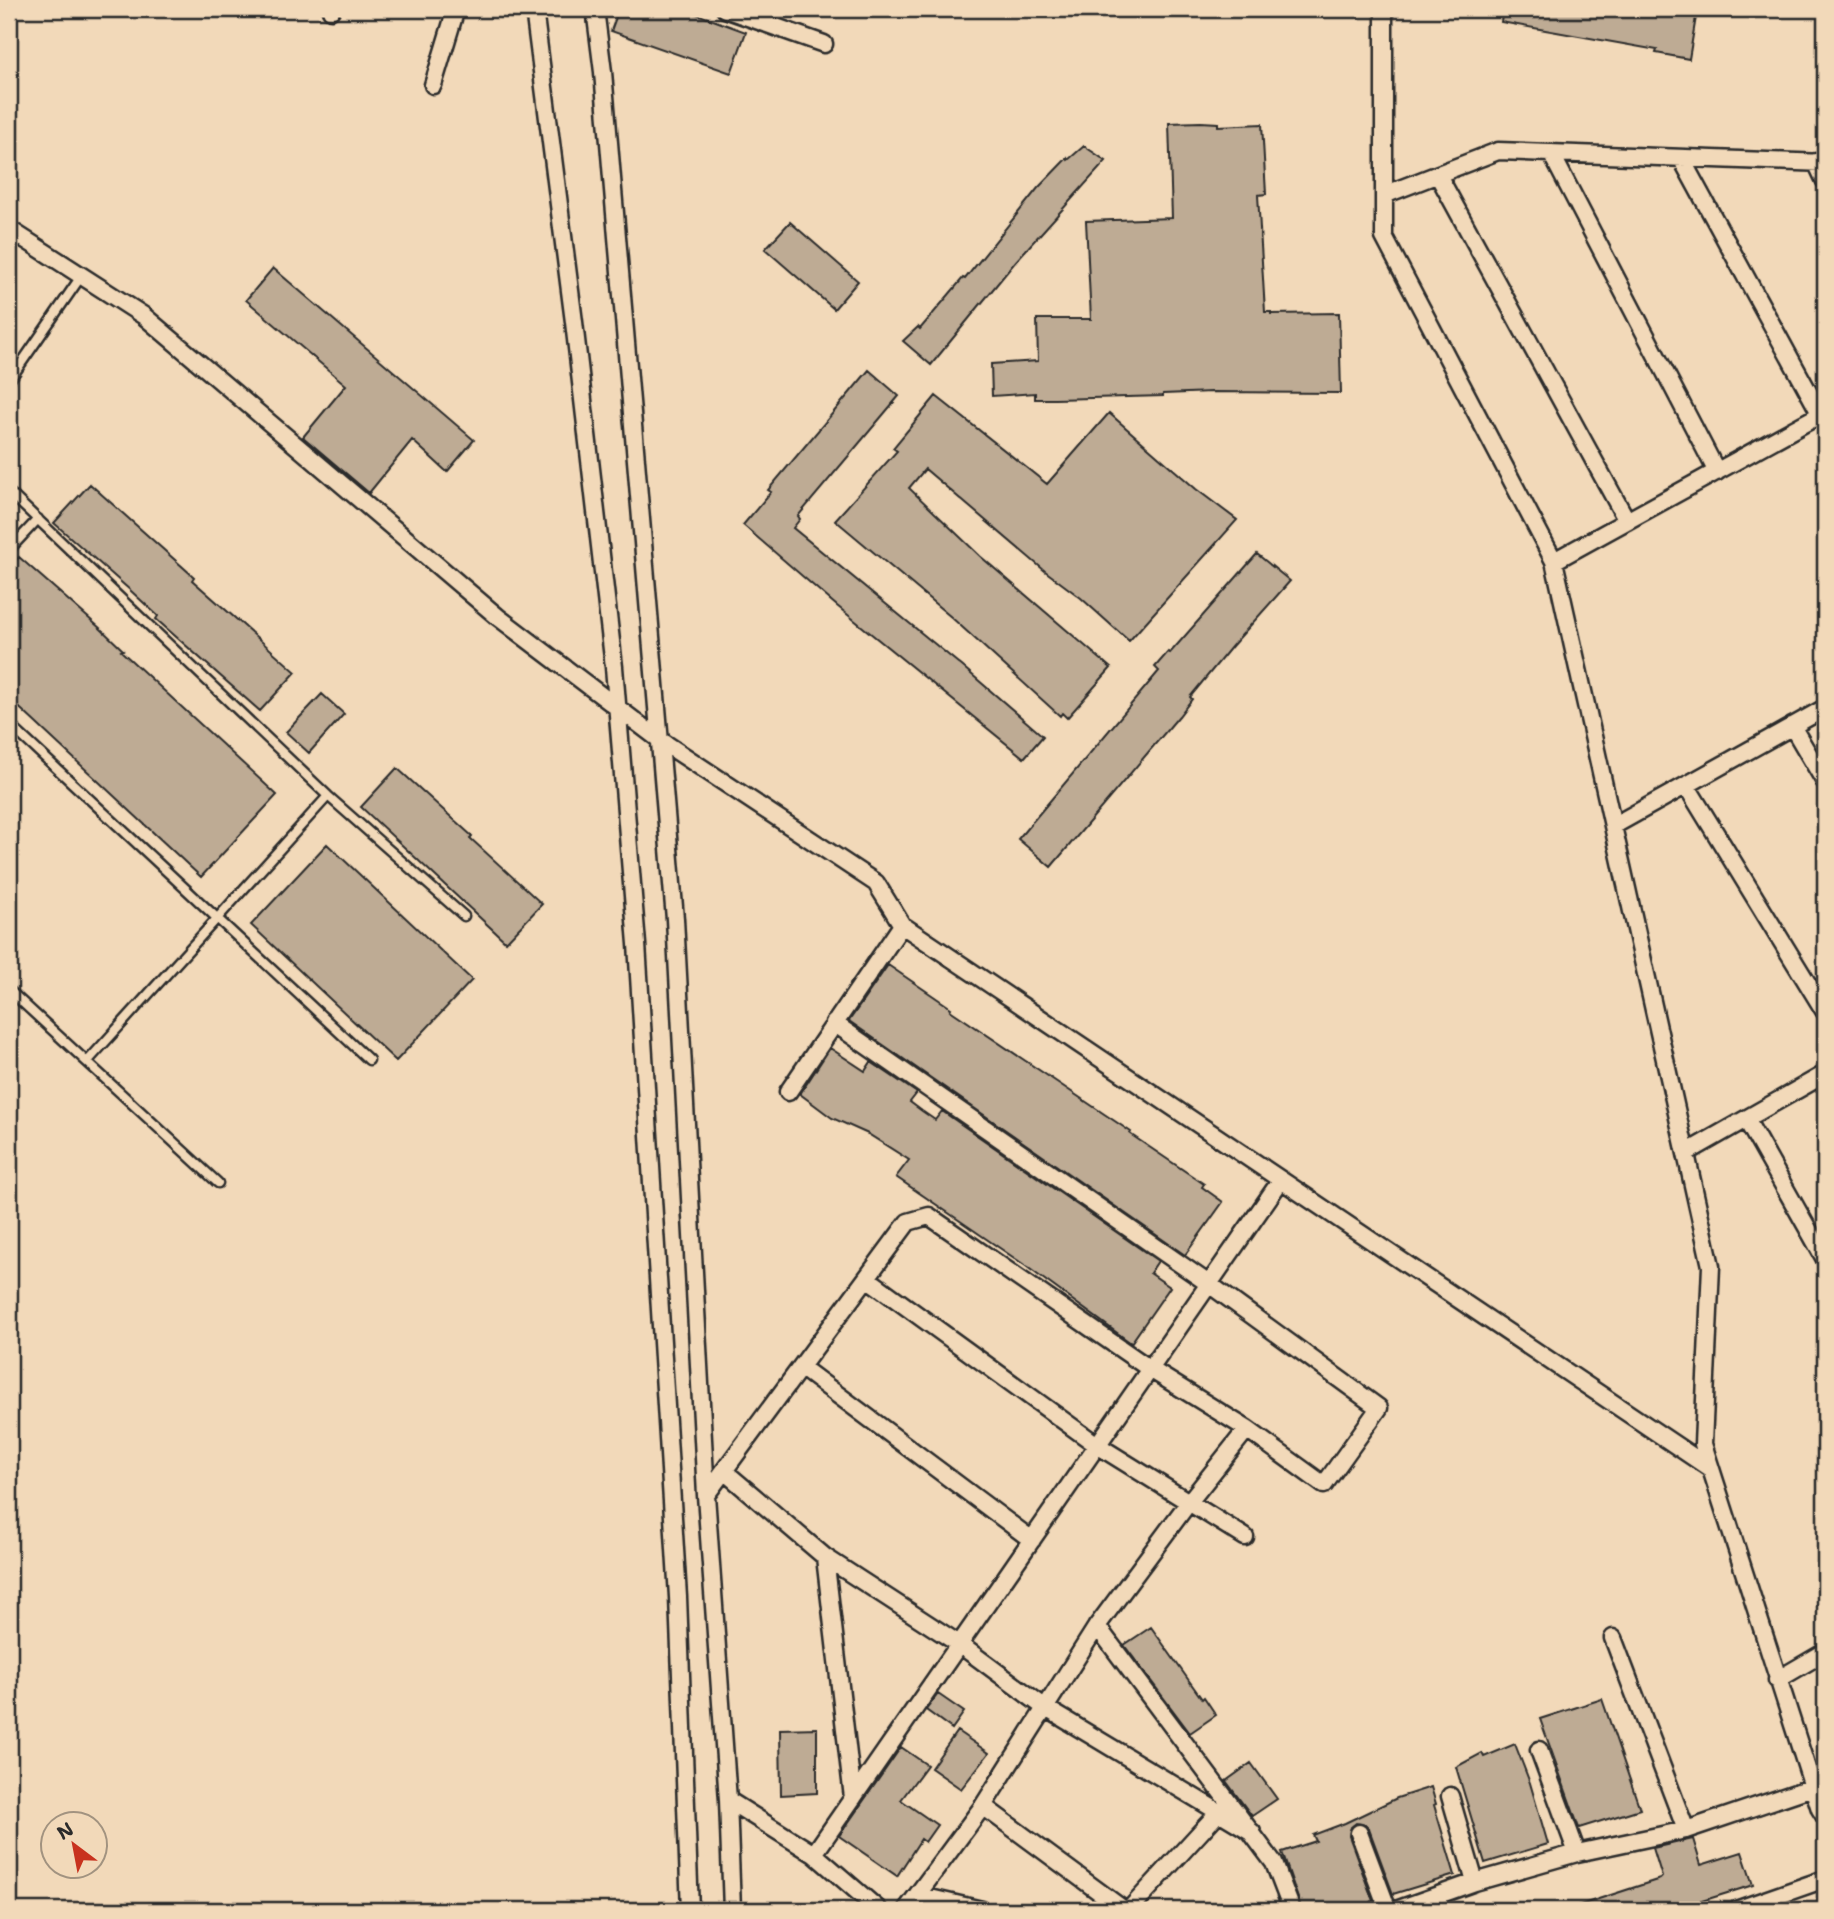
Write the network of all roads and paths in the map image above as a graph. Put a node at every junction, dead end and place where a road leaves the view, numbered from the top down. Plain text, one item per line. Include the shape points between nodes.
1 (456, 9) edge
2 (534, 9) edge
3 (595, 9) edge
4 (725, 9) edge
5 (1384, 9) edge
6 (824, 44) dead end
7 (433, 86) dead end
8 (1551, 153) junction
9 (1681, 158) junction
10 (1821, 163) edge
11 (1438, 175) junction
12 (1825, 181) edge
13 (1384, 195) junction
14 (9, 229) edge
15 (82, 275) junction
16 (9, 381) edge
17 (1823, 413) edge
18 (1717, 472) junction
19 (9, 492) edge
20 (38, 519) junction
21 (1627, 521) junction
22 (9, 550) edge
23 (1554, 561) junction
24 (616, 706) junction
25 (1825, 708) edge
26 (9, 724) edge
27 (1793, 726) junction
28 (660, 740) junction
29 (1825, 782) edge
30 (1686, 785) junction
31 (328, 796) junction
32 (1613, 826) junction
33 (464, 916) dead end
34 (217, 919) junction
35 (902, 925) junction
36 (9, 990) edge
37 (1825, 1012) edge
38 (834, 1023) junction
39 (369, 1060) dead end
40 (87, 1062) junction
41 (1825, 1074) edge
42 (788, 1092) dead end
43 (1745, 1119) junction
44 (1686, 1153) junction
45 (1281, 1180) junction
46 (218, 1183) dead end
47 (1825, 1259) edge
48 (868, 1279) junction
49 (1209, 1284) junction
50 (802, 1368) junction
51 (1150, 1369) junction
52 (1247, 1429) junction
53 (1097, 1445) junction
54 (1711, 1469) junction
55 (724, 1471) junction
56 (706, 1495) junction
57 (1189, 1502) junction
58 (1245, 1537) dead end
59 (1032, 1540) junction
60 (825, 1557) junction
61 (1097, 1626) junction
62 (1613, 1639) dead end
63 (958, 1644) junction
64 (1825, 1652) edge
65 (1777, 1680) junction
66 (1044, 1707) junction
67 (1539, 1750) dead end
68 (1813, 1787) junction
69 (1450, 1796) dead end
70 (853, 1798) junction
71 (728, 1800) junction
72 (983, 1806) junction
73 (1218, 1813) junction
74 (1825, 1817) edge
75 (1686, 1830) junction
76 (1252, 1832) junction
77 (1359, 1833) dead end
78 (1577, 1853) junction
79 (814, 1854) junction
80 (1825, 1879) edge
81 (1475, 1882) junction
82 (917, 1895) junction
83 (1744, 1909) edge
84 (690, 1910) edge
85 (732, 1910) edge
86 (880, 1910) edge
87 (906, 1910) edge
88 (982, 1910) edge
89 (1124, 1910) edge
90 (1129, 1910) edge
91 (1292, 1910) edge
92 (1388, 1910) edge
93 (1396, 1910) edge

1 - 7 street
2 - 24 street via 575,322
3 - 28 street
4 - 6 street
5 - 13 street
8 - 9 street
8 - 11 street via 1498,151
8 - 18 street
9 - 10 street
9 - 17 street
10 - 12 street
11 - 13 street
11 - 21 street
13 - 23 street via 1384,237
14 - 15 street
15 - 16 lane
15 - 24 street via 144,316 498,617
17 - 18 street
18 - 21 street
19 - 20 lane
20 - 22 lane
20 - 31 lane
21 - 23 street
23 - 32 street
24 - 28 street
24 - 84 street via 637,944 678,1597
25 - 27 street
26 - 34 lane
27 - 29 street
27 - 30 street
28 - 35 street via 876,883
28 - 56 street via 676,933
30 - 32 street
30 - 37 street
31 - 33 lane
31 - 34 lane
32 - 44 street
34 - 39 lane
34 - 40 lane
35 - 38 street
35 - 45 street
36 - 40 lane
38 - 42 street
38 - 49 street
40 - 46 lane
41 - 43 street
43 - 44 street
43 - 47 street
44 - 54 street via 1711,1266 1703,1444
45 - 49 street
45 - 54 street
48 - 50 street
48 - 51 street via 908,1222 929,1216
48 - 53 street
49 - 51 street
49 - 52 street via 1379,1408 1324,1485
50 - 55 street
50 - 59 street
51 - 52 street
51 - 53 street
52 - 57 street
53 - 57 street
53 - 59 street
54 - 65 street
55 - 56 street
55 - 60 street
56 - 71 street
57 - 58 street
57 - 61 street
59 - 63 street
60 - 63 street
60 - 70 street
61 - 66 street
61 - 76 street
62 - 75 street
63 - 66 street
63 - 70 street
64 - 65 street
65 - 68 street
66 - 72 street
66 - 73 street
67 - 78 street
68 - 74 street
68 - 75 street
69 - 81 street
70 - 79 street
71 - 79 street
71 - 85 street
72 - 82 street
72 - 89 street
73 - 76 street
73 - 90 street
75 - 78 street
76 - 91 street via 1274,1863
77 - 92 street
78 - 81 street
79 - 86 street
80 - 83 street
81 - 93 street
82 - 87 street
82 - 88 street

